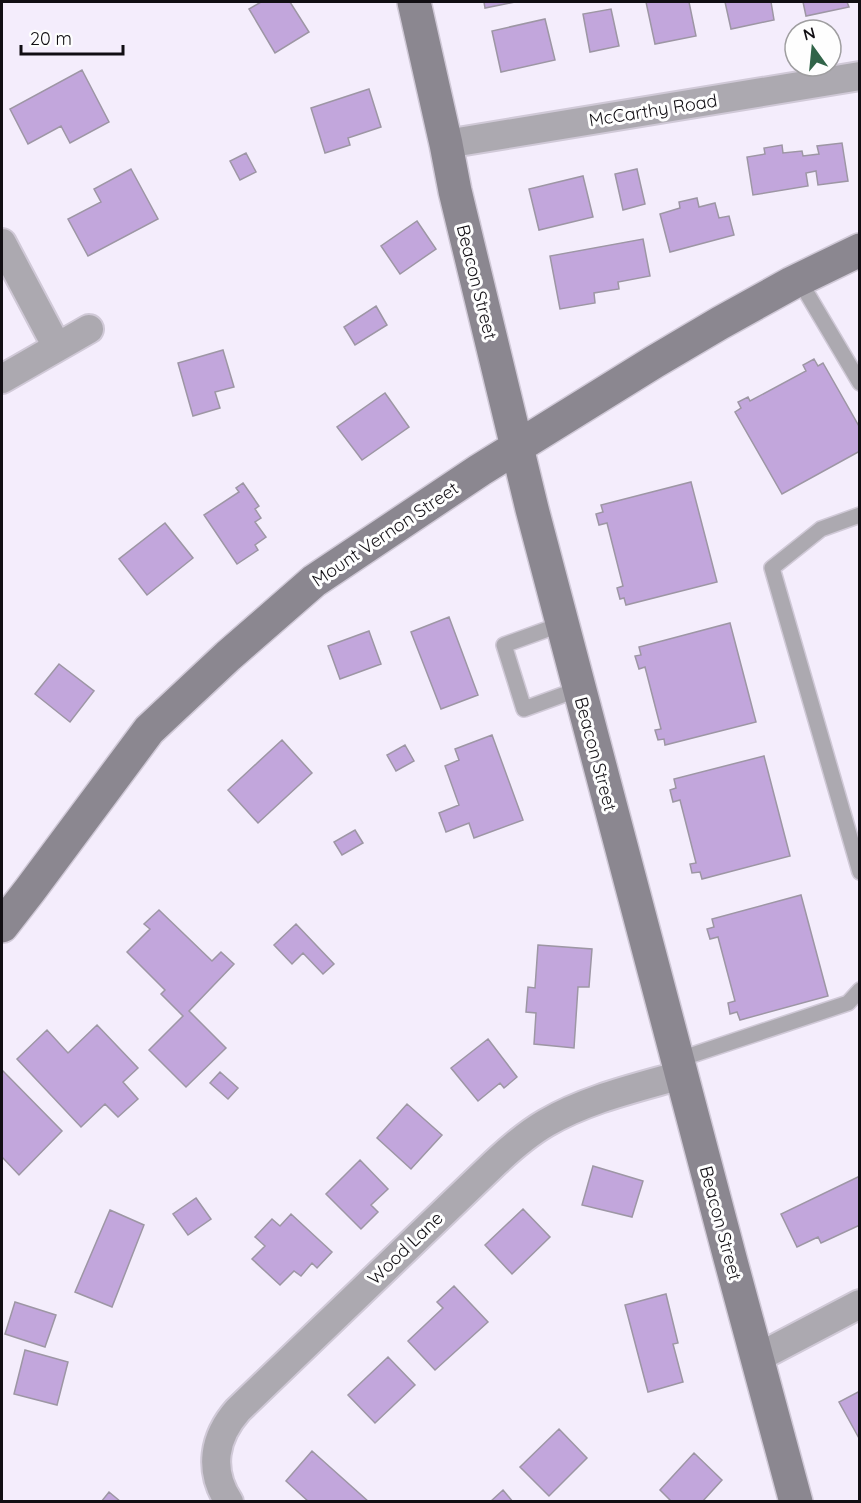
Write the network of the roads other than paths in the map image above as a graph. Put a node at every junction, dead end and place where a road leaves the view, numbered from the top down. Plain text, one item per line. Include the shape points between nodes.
1 (414, 2) edge
2 (860, 76) edge
3 (446, 144) junction
4 (2, 243) edge
5 (860, 250) edge
6 (799, 280) junction
7 (89, 329) dead end
8 (57, 347) junction
9 (2, 379) edge
10 (860, 383) edge
11 (517, 447) junction
12 (860, 515) edge
13 (562, 624) junction
14 (579, 689) junction
15 (860, 872) edge
16 (2, 926) edge
17 (860, 990) edge
18 (680, 1067) junction
19 (860, 1304) edge
20 (757, 1358) junction
21 (229, 1502) edge
22 (796, 1502) edge

1 - 3 main road, Beacon Street
2 - 3 street, McCarthy Road
3 - 11 main road, Beacon Street
4 - 8 street
5 - 6 main road, Mount Vernon Street
6 - 10 lane
6 - 11 main road, Mount Vernon Street via 720,323
7 - 8 street
8 - 9 street
11 - 13 main road, Beacon Street
11 - 16 main road, Mount Vernon Street via 314,581 212,671 149,730
12 - 15 lane via 821,529 772,568
13 - 14 main road, Beacon Street
13 - 14 lane via 504,645 524,709
14 - 18 main road, Beacon Street
17 - 18 lane via 848,1003
18 - 20 main road, Beacon Street
18 - 21 street, Wood Lane via 576,1108 519,1141 238,1410 223,1431 216,1456 219,1482
19 - 20 street
20 - 22 main road, Beacon Street

